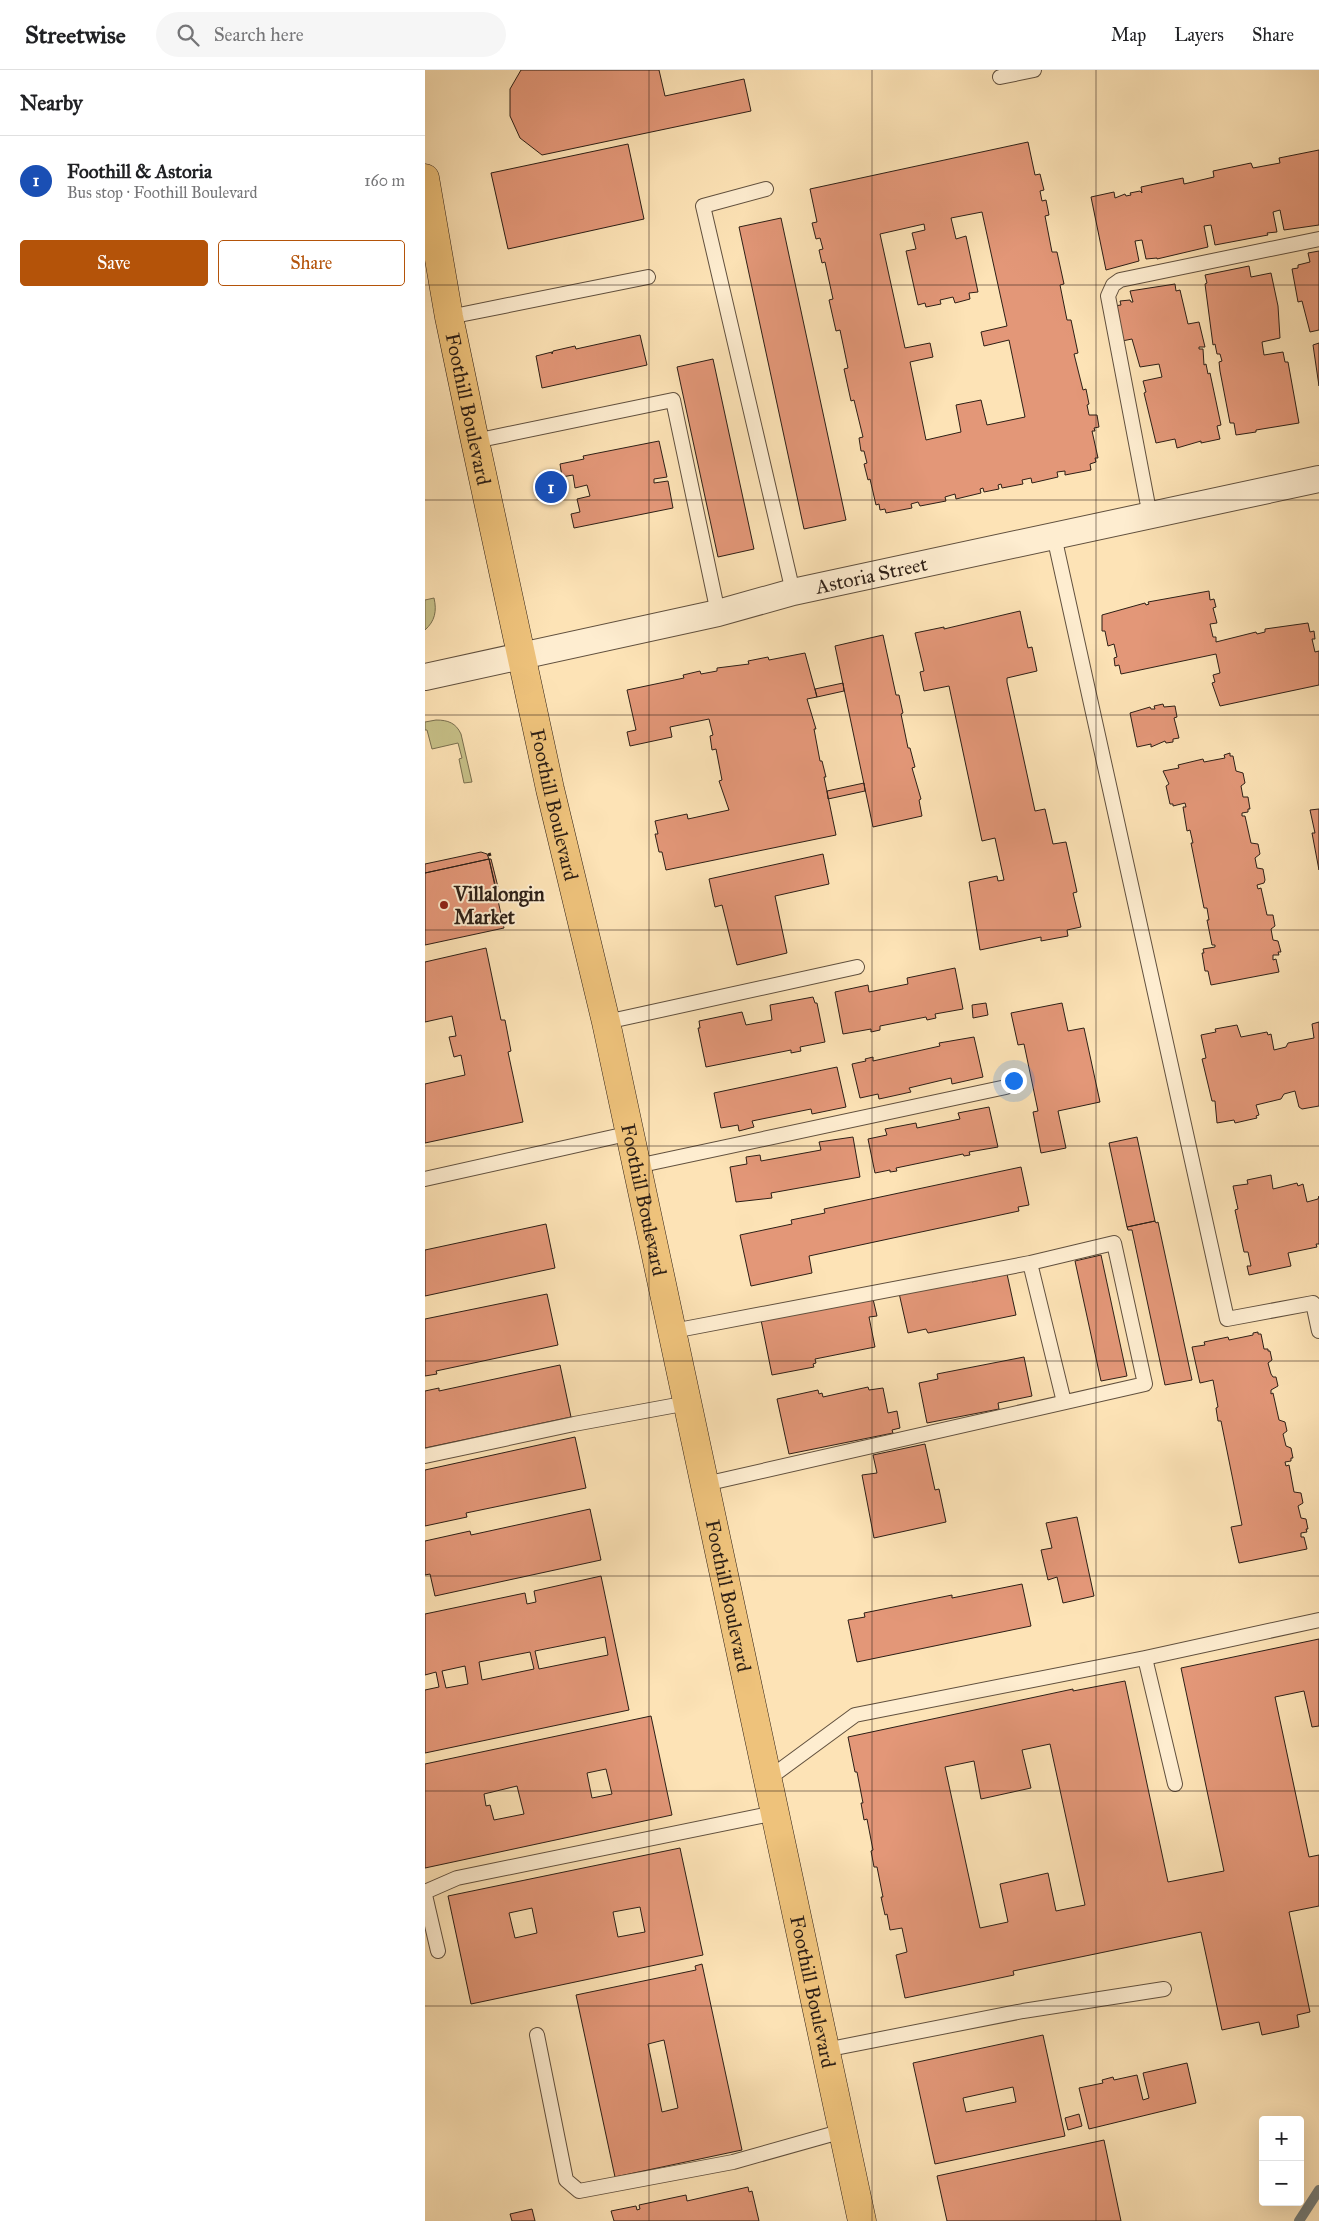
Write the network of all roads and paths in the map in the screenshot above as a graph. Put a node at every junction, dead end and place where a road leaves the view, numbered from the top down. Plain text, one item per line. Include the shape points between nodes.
1 (1034, 70) edge
2 (1000, 77) dead end
3 (425, 178) edge
4 (766, 188) dead end
5 (1319, 239) edge
6 (648, 277) dead end
7 (449, 316) junction
8 (475, 441) junction
9 (1319, 479) edge
10 (1150, 516) junction
11 (1054, 536) junction
12 (793, 592) junction
13 (718, 614) junction
14 (522, 657) junction
15 (425, 677) edge
16 (857, 967) dead end
17 (606, 1022) junction
18 (1006, 1087) dead end
19 (631, 1133) junction
20 (637, 1166) junction
21 (425, 1179) edge
22 (1030, 1263) junction
23 (673, 1331) junction
24 (1319, 1331) edge
25 (1064, 1402) junction
26 (688, 1403) junction
27 (425, 1456) edge
28 (705, 1484) junction
29 (1319, 1620) edge
30 (1145, 1658) junction
31 (768, 1779) junction
32 (1175, 1784) dead end
33 (775, 1813) junction
34 (425, 1894) edge
35 (438, 1951) dead end
36 (1164, 1989) dead end
37 (537, 2035) dead end
38 (825, 2050) junction
39 (843, 2131) junction
40 (862, 2221) edge

1 - 2 lane
3 - 7 main road, Foothill Boulevard
4 - 12 lane via 703,206
5 - 10 lane via 1120,280 1113,286 1108,296
6 - 7 lane
7 - 8 main road, Foothill Boulevard
8 - 13 lane via 673,400
8 - 14 main road, Foothill Boulevard
9 - 10 street, Astoria Street
10 - 11 street, Astoria Street
11 - 12 street, Astoria Street
11 - 24 lane via 1227,1319 1313,1303
12 - 13 street, Astoria Street
13 - 14 street, Astoria Street
14 - 15 street, Astoria Street
14 - 17 main road, Foothill Boulevard via 554,808
16 - 17 lane
17 - 19 main road, Foothill Boulevard
18 - 20 lane
19 - 20 main road, Foothill Boulevard
19 - 21 lane
20 - 23 main road, Foothill Boulevard
22 - 23 lane
22 - 25 lane
22 - 25 lane via 1114,1243 1145,1384
23 - 26 main road, Foothill Boulevard
25 - 28 lane
26 - 27 lane
26 - 28 main road, Foothill Boulevard
28 - 31 main road, Foothill Boulevard
29 - 30 lane
30 - 31 lane via 855,1715
30 - 32 lane
31 - 33 main road, Foothill Boulevard
33 - 34 lane via 457,1878
33 - 38 main road, Foothill Boulevard
34 - 35 lane
36 - 38 lane via 1023,2011
37 - 39 lane via 566,2180 579,2191 733,2162
38 - 39 main road, Foothill Boulevard
39 - 40 main road, Foothill Boulevard

